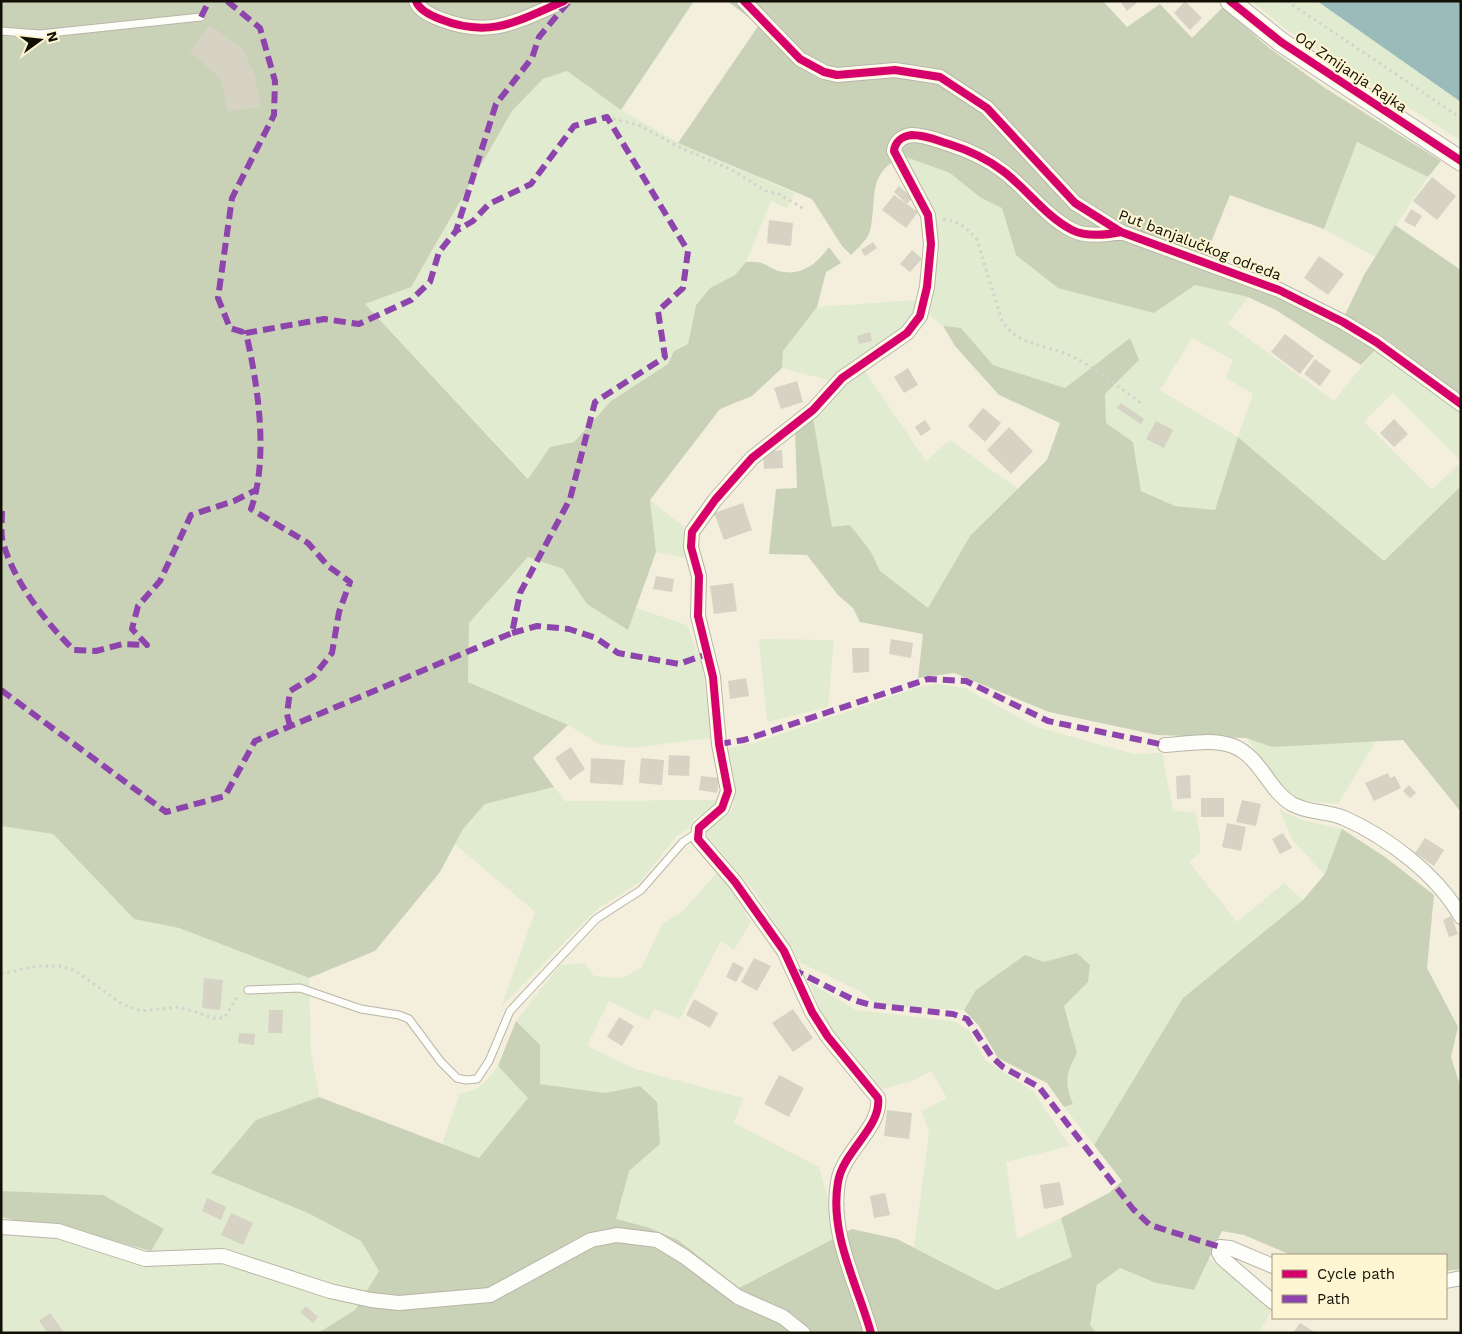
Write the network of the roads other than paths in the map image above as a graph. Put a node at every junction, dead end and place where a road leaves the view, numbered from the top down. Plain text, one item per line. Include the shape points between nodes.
1 (416, 1) edge
2 (564, 1) edge
3 (744, 1) edge
4 (1230, 1) edge
5 (201, 17) dead end
6 (1, 31) edge
7 (1461, 161) edge
8 (1121, 232) junction
9 (1461, 404) edge
10 (1165, 745) dead end
11 (697, 833) junction
12 (1461, 917) edge
13 (248, 990) road end
14 (1, 1227) edge
15 (1272, 1266) edge
16 (1461, 1278) edge
17 (1447, 1280) edge
18 (1272, 1301) edge
19 (803, 1333) edge
20 (871, 1333) edge

1 - 2 street via 432,16 458,26 495,28
3 - 8 street, Put banjalučkog odreda via 800,59 824,72 837,76 895,70 940,77 987,108 1075,203
4 - 7 street, Od Zmijanja Rajka via 1289,47
5 - 6 lane via 40,34
8 - 9 street, Put banjalučkog odreda via 1279,290 1343,322
8 - 11 street via 1102,236 1074,231 983,157 928,137 908,136 897,142 894,151 928,216 931,244 927,287 920,316 913,326 842,378 812,410 752,458 692,532 691,547 699,576 698,616 713,677 719,744 728,791 722,808 701,824
10 - 12 street via 1217,742 1243,752 1280,796 1294,805 1343,817 1385,841 1433,878
11 - 13 lane via 683,842 641,890 596,919 510,1011 489,1060 477,1079 457,1078 409,1019 399,1015 361,1009 300,988
11 - 20 street via 702,844 735,882 784,951 812,1012 828,1037 878,1098 878,1111 872,1124 845,1162 838,1180 835,1214 848,1267
14 - 19 street via 58,1231 145,1259 223,1256 330,1291 399,1303 490,1295 591,1240 617,1235 657,1240 738,1297 782,1317
15 - 18 street via 1220,1247 1222,1258
16 - 17 street

